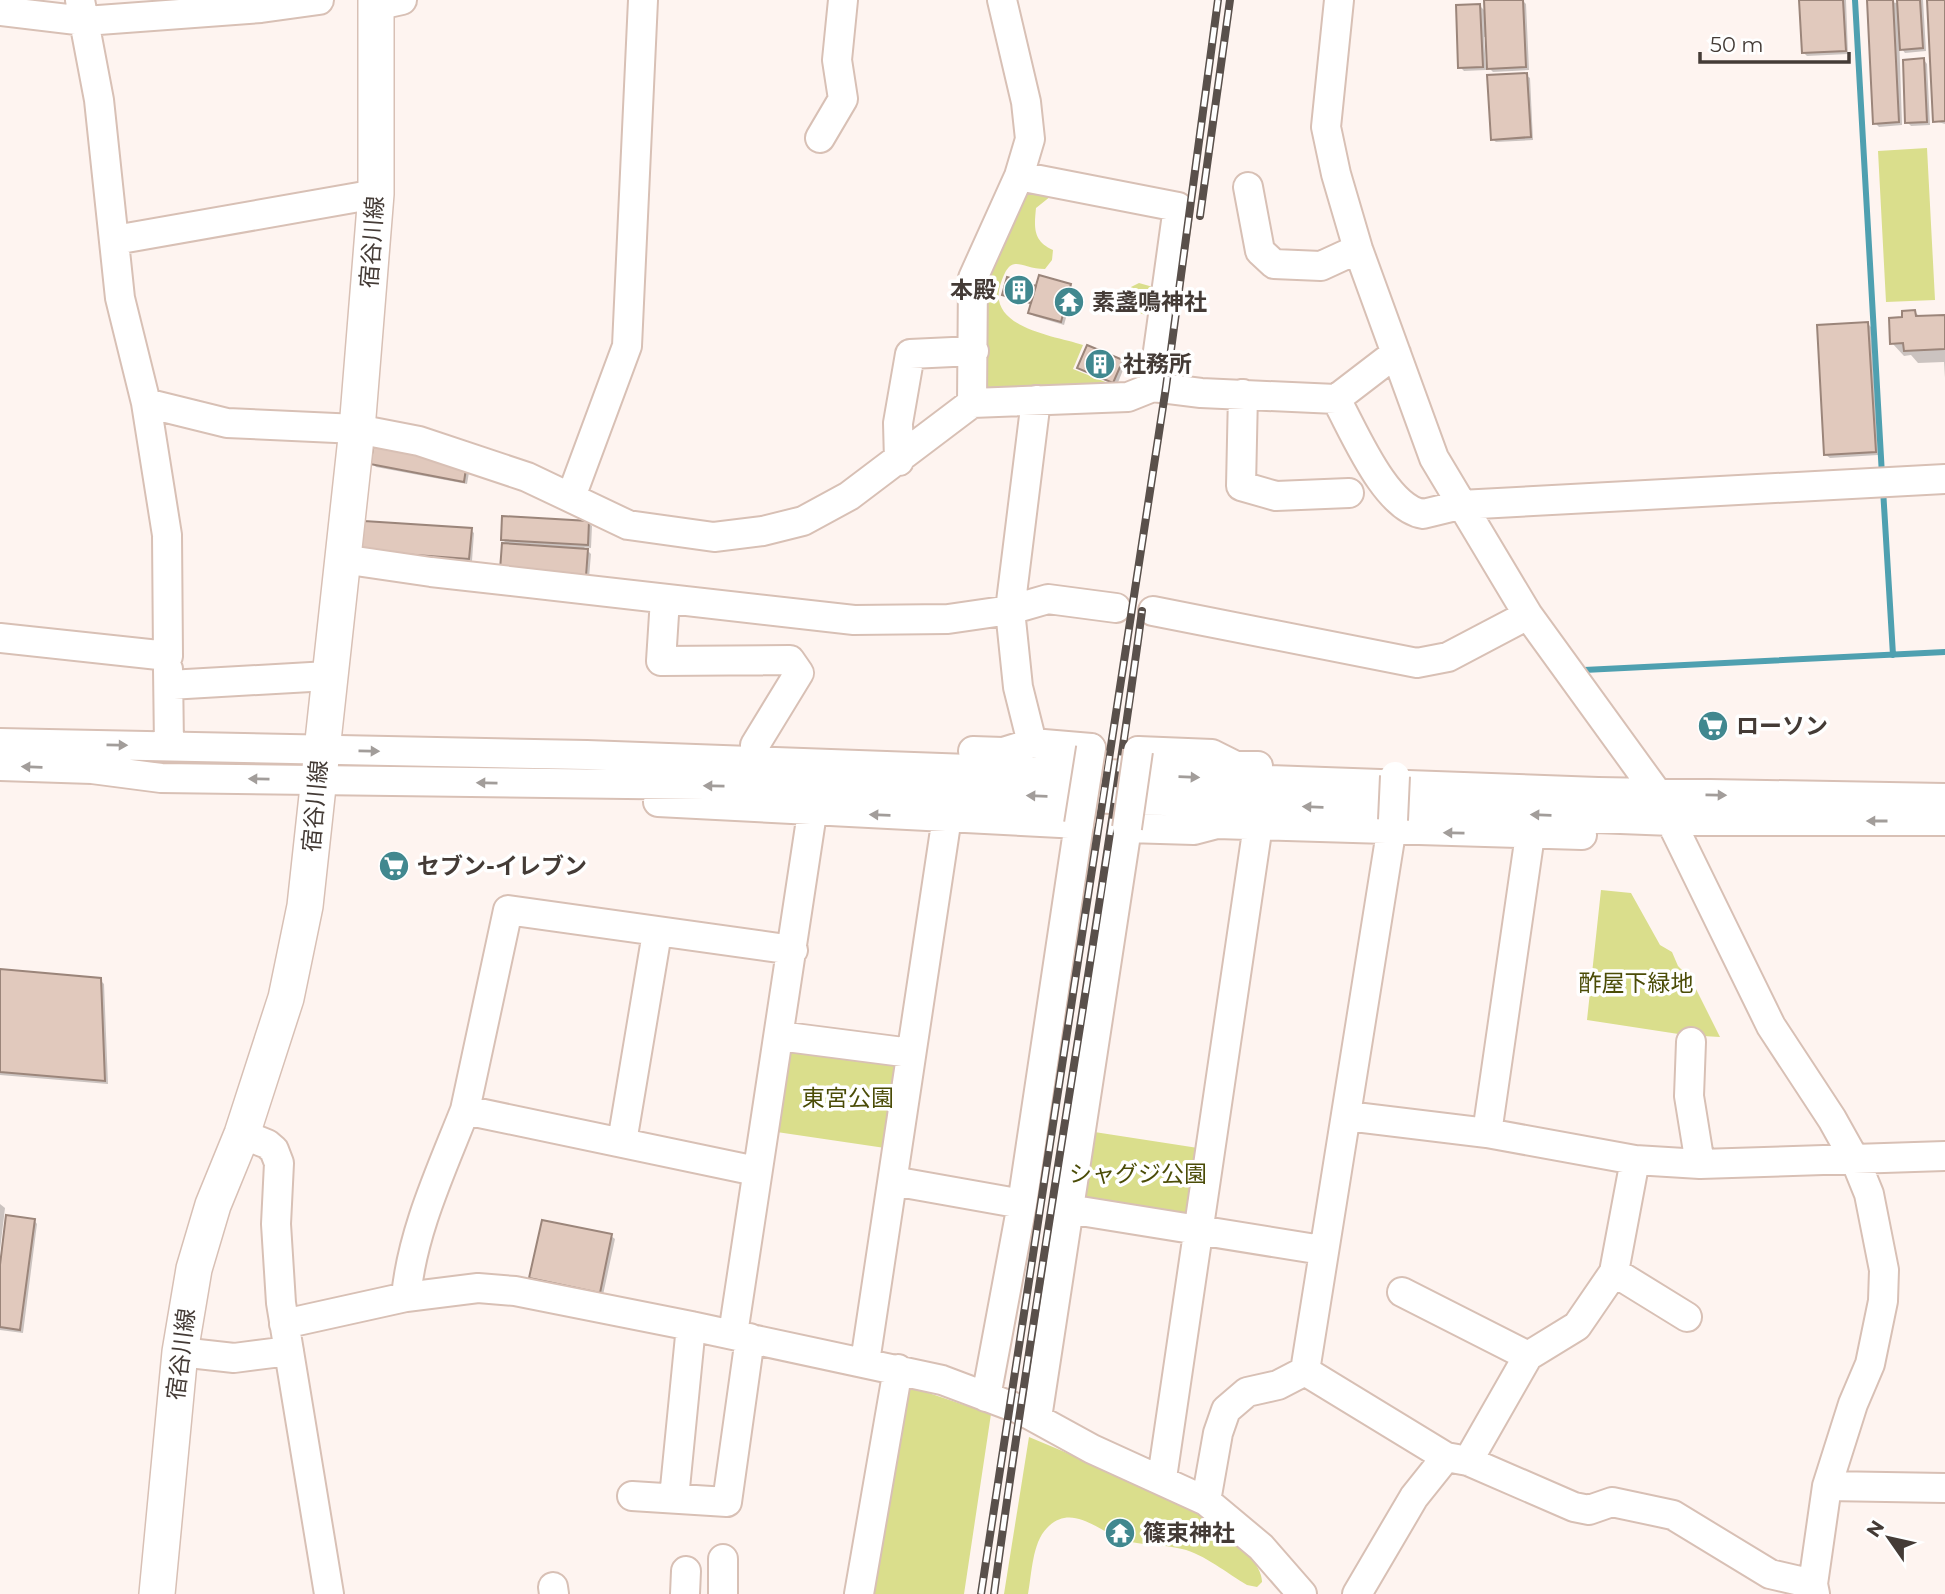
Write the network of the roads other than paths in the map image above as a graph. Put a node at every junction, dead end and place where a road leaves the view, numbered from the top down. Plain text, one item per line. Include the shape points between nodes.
1 (319, 0) edge
2 (643, 0) edge
3 (843, 0) edge
4 (1002, 0) edge
5 (1339, 0) edge
6 (384, 2) edge
7 (0, 10) edge
8 (82, 11) edge
9 (820, 138) dead end
10 (1019, 176) junction
11 (1248, 187) dead end
12 (376, 194) junction
13 (115, 240) junction
14 (1359, 249) junction
15 (974, 351) junction
16 (1396, 354) junction
17 (1153, 387) junction
18 (1242, 394) junction
19 (1336, 399) junction
20 (1036, 400) junction
21 (972, 402) junction
22 (146, 403) junction
23 (357, 429) junction
24 (899, 460) junction
25 (1945, 479) edge
26 (1349, 492) dead end
27 (571, 498) junction
28 (1460, 505) junction
29 (342, 559) junction
30 (665, 599) junction
31 (1116, 608) dead end
32 (1010, 610) junction
33 (1153, 611) dead end
34 (1528, 615) junction
35 (0, 638) edge
36 (168, 656) junction
37 (328, 676) junction
38 (169, 685) junction
39 (0, 743) edge
40 (1032, 743) junction
41 (754, 745) junction
42 (169, 746) junction
43 (587, 755) junction
44 (318, 765) junction
45 (0, 766) edge
46 (1396, 771) junction
47 (581, 784) junction
48 (1945, 798) edge
49 (1643, 802) junction
50 (812, 813) junction
51 (947, 817) junction
52 (1672, 821) junction
53 (1945, 821) edge
54 (1079, 824) junction
55 (1258, 825) junction
56 (1392, 825) junction
57 (1127, 828) junction
58 (1530, 835) junction
59 (657, 933) junction
60 (793, 950) junction
61 (779, 1036) junction
62 (1691, 1042) dead end
63 (911, 1053) junction
64 (465, 1110) junction
65 (1347, 1116) junction
66 (1487, 1133) junction
67 (242, 1134) junction
68 (622, 1142) junction
69 (1945, 1156) edge
70 (1635, 1160) junction
71 (1856, 1161) junction
72 (1700, 1164) junction
73 (756, 1171) junction
74 (893, 1181) junction
75 (1022, 1204) junction
76 (1068, 1209) junction
77 (1198, 1230) junction
78 (1322, 1250) junction
79 (1614, 1272) junction
80 (1402, 1292) dead end
81 (406, 1297) junction
82 (1688, 1317) dead end
83 (284, 1324) junction
84 (691, 1326) junction
85 (741, 1336) junction
86 (289, 1351) junction
87 (180, 1352) junction
88 (1528, 1356) junction
89 (864, 1363) junction
90 (898, 1369) junction
91 (1306, 1371) junction
92 (986, 1397) junction
93 (1037, 1418) junction
94 (1457, 1459) junction
95 (1162, 1478) junction
96 (1827, 1486) junction
97 (1945, 1488) edge
98 (632, 1496) dead end
99 (674, 1499) junction
100 (1206, 1501) junction
101 (723, 1559) dead end
102 (1814, 1589) edge
103 (157, 1594) edge
104 (329, 1594) edge
105 (723, 1594) edge
106 (859, 1594) edge
107 (1302, 1594) edge
108 (1357, 1594) edge

1 - 8 street via 261,8
2 - 27 street via 626,346
3 - 9 street via 837,60 843,99
4 - 10 street via 1030,122
5 - 14 street via 1326,127
6 - 12 main road, 宿谷川線
7 - 8 street
8 - 13 street via 99,100
10 - 15 street via 973,278
10 - 17 street via 1178,207
11 - 14 street via 1260,251 1274,264 1321,266
12 - 13 street
12 - 23 main road, 宿谷川線
13 - 22 street via 120,298
14 - 16 street
15 - 21 street
15 - 24 street via 910,354 898,424
16 - 19 street
16 - 28 street via 1434,458
17 - 18 street
17 - 20 street via 1128,397
18 - 19 street
18 - 26 street via 1241,485 1276,496
19 - 28 street via 1383,483 1402,504 1423,514
20 - 21 street
20 - 32 street
21 - 24 street
22 - 23 street via 227,423
22 - 36 street via 167,535
23 - 27 street via 463,453
23 - 29 main road, 宿谷川線
24 - 27 street via 849,496 803,521 714,537 628,525
25 - 28 street
28 - 34 street
29 - 30 street
29 - 37 main road, 宿谷川線
30 - 32 street via 854,620 948,619
30 - 41 street via 661,661 790,660 799,673
31 - 32 street via 1048,599
32 - 40 street via 1018,687
33 - 34 street via 1417,663 1448,657
34 - 49 street
35 - 36 street
36 - 38 street
37 - 38 street
37 - 44 main road, 宿谷川線
38 - 42 street
39 -> 42 street
40 - 41 street via 1003,752
40 - 54 street, bridge via 1091,748
41 - 43 street via 673,740
42 - 44 street
44 -> 43 street
43 -> 49 street
44 -> 45 street via 162,778 92,769
47 -> 44 street
44 - 67 main road, 宿谷川線 via 305,906 291,980
46 - 49 street via 1604,779
46 - 56 street, bridge
46 - 57 street, bridge via 1236,766 1212,754 1138,751
49 -> 47 street
47 - 50 street via 654,802
49 -> 48 street
49 - 52 street
49 - 58 street via 1614,834
51 -> 50 street
50 - 60 street
51 - 54 street
51 - 63 street
53 -> 52 street
52 - 71 street via 1771,1026
54 - 75 street
55 - 56 street
55 - 57 street via 1217,824 1194,830
55 - 77 street
58 -> 56 street
56 - 65 street
57 - 76 street
58 - 66 street
59 - 60 street
59 - 64 street via 508,910
59 - 68 street
60 - 61 street
61 - 63 street
61 - 73 street
62 - 72 street via 1689,1097
63 - 74 street
64 - 68 street
64 - 81 street via 409,1264
65 - 66 street
65 - 78 street
66 - 70 street
67 - 83 street via 267,1144 279,1163 276,1242
67 - 87 main road, 宿谷川線 via 213,1205 194,1269
68 - 73 street
69 - 71 street
70 - 72 street
70 - 79 street
71 - 72 street
71 - 96 street via 1880,1237 1883,1301 1870,1364
73 - 85 street
74 - 75 street
74 - 89 street
75 - 92 street
76 - 77 street
76 - 93 street
77 - 78 street
77 - 95 street
78 - 91 street
79 - 82 street
79 - 88 street via 1577,1326
80 - 88 street
81 - 83 street
81 - 84 street via 478,1288 515,1291
83 - 86 street
84 - 85 street
84 - 99 street
85 - 89 street
85 - 99 street via 727,1502
86 - 87 street via 234,1358
86 - 104 street
87 - 103 main road, 宿谷川線
88 - 94 street
89 - 90 street
90 - 92 street
90 - 106 street
91 - 94 street
91 - 100 street via 1278,1385 1247,1392 1226,1410 1217,1433
92 - 93 street
93 - 95 street via 1092,1449
94 - 102 street via 1574,1507 1589,1510 1612,1502 1673,1515 1770,1574
94 - 108 street via 1414,1497
95 - 100 street
96 - 97 street
96 - 102 street
98 - 99 street
100 - 107 street via 1261,1547
101 - 105 street

